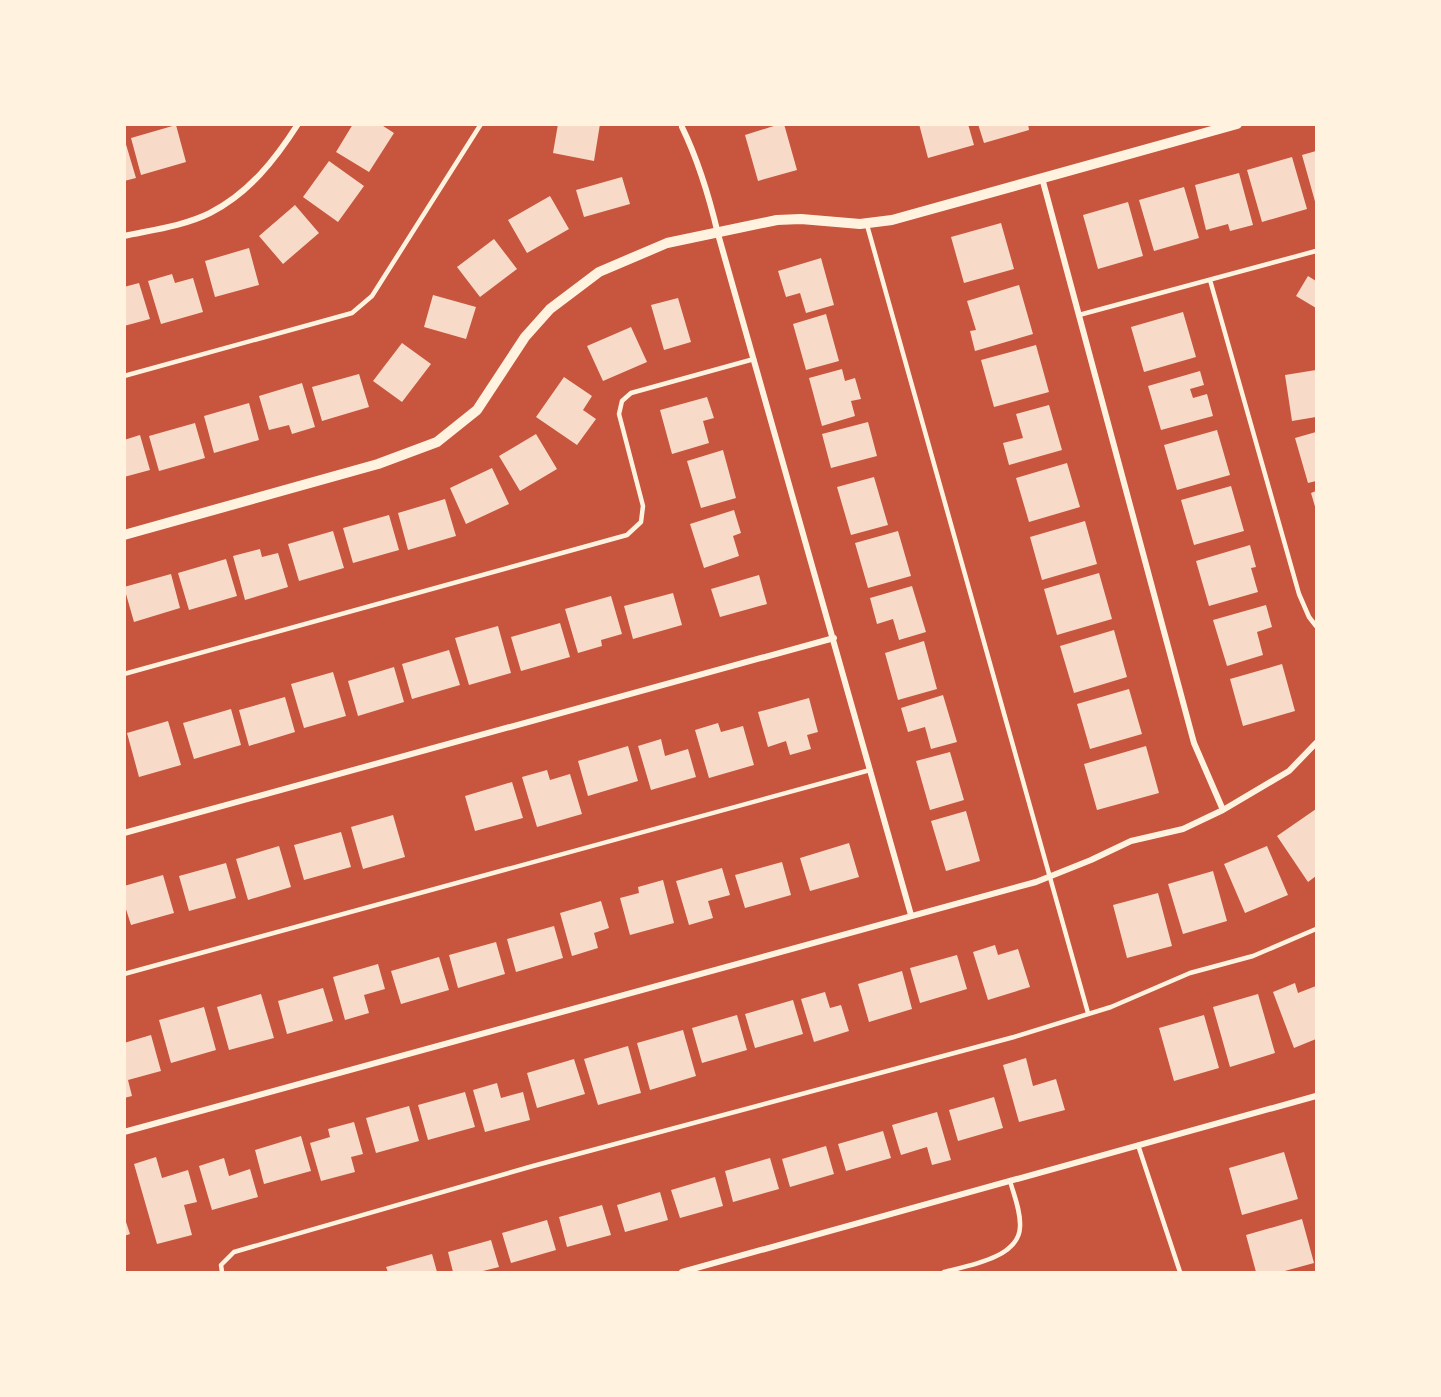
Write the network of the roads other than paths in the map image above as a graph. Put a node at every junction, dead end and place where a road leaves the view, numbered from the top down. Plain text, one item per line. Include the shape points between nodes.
1 (298, 124) edge
2 (481, 124) edge
3 (1237, 124) edge
4 (682, 127) dead end
5 (1042, 178) junction
6 (866, 223) junction
7 (718, 234) junction
8 (124, 236) edge
9 (1317, 251) edge
10 (1210, 280) junction
11 (1079, 315) junction
12 (754, 359) junction
13 (124, 375) edge
14 (124, 535) edge
15 (1317, 626) edge
16 (834, 638) junction
17 (124, 674) edge
18 (1317, 743) edge
19 (870, 770) junction
20 (1223, 810) junction
21 (124, 833) edge
22 (1049, 877) junction
23 (911, 915) junction
24 (1317, 929) edge
25 (124, 974) edge
26 (1088, 1013) junction
27 (1317, 1096) edge
28 (124, 1132) edge
29 (1138, 1145) junction
30 (1010, 1181) junction
31 (222, 1272) edge
32 (682, 1272) edge
33 (944, 1272) edge
34 (1180, 1272) edge

1 - 8 street via 261,175 211,213
2 - 13 lane via 372,296 352,313
3 - 5 street
4 - 7 street via 703,174
5 - 6 street via 892,220
5 - 11 street
6 - 7 street via 777,220
6 - 22 lane
7 - 12 street
7 - 14 street via 667,243 599,272 550,309 525,337 477,410 437,442 378,464
9 - 10 lane
10 - 11 lane
10 - 15 lane via 1299,594
11 - 20 street via 1194,743
12 - 16 street
12 - 17 lane via 631,393 622,401 619,414 643,506 641,522 627,535
16 - 19 street
16 - 21 street
18 - 20 street via 1289,771
19 - 23 street
19 - 25 lane
20 - 22 street via 1183,829 1131,841
22 - 23 street
22 - 26 lane
23 - 28 street
24 - 26 lane via 1253,956 1190,973
26 - 31 lane via 1014,1037 533,1166 234,1252 221,1265
27 - 29 street
29 - 30 street
29 - 34 lane
30 - 32 street
30 - 33 lane via 1019,1220 1018,1237 1012,1246 1000,1255

